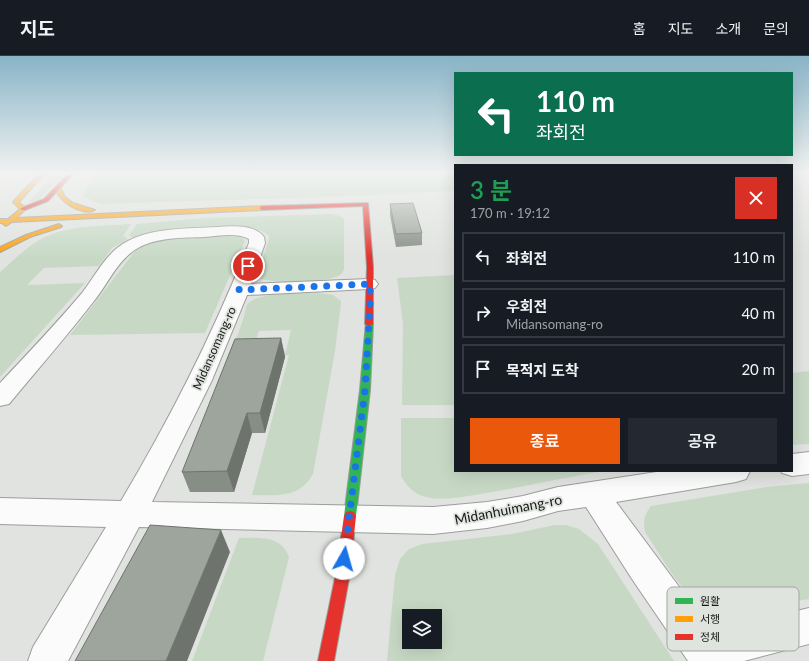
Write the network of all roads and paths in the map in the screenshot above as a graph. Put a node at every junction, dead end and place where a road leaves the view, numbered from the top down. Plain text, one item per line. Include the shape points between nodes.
1 (17, 201) edge
2 (42, 201) edge
3 (65, 201) edge
4 (23, 208) junction
5 (135, 213) junction
6 (0, 221) edge
7 (10, 221) junction
8 (0, 228) edge
9 (0, 250) edge
10 (370, 284) junction
11 (239, 290) junction
12 (0, 398) edge
13 (809, 463) edge
14 (793, 465) edge
15 (730, 472) edge
16 (594, 494) junction
17 (0, 511) edge
18 (130, 514) junction
19 (349, 519) junction
20 (667, 600) edge
21 (809, 626) edge
22 (799, 629) edge
23 (725, 651) edge
24 (708, 656) edge
25 (47, 661) edge
26 (326, 661) edge

1 - 4 street
2 - 4 street
3 - 5 street via 74,207 88,210
4 - 7 street
5 - 7 street
5 - 9 street via 52,228
5 - 10 street via 366,204
6 - 7 street
7 - 8 street
10 - 11 street
10 - 19 street via 367,368
11 - 12 street, Midansomang-ro via 257,243 256,237 251,234 237,231 191,233 146,239 135,243 115,261 80,307
11 - 18 street, Midansomang-ro via 201,378
13 - 14 street
15 - 16 street, Midanhuimang-ro
16 - 19 street, Midanhuimang-ro via 447,520 415,522
16 - 20 street
17 - 18 street
18 - 19 street
18 - 25 street, Midansomang-ro
19 - 26 street
21 - 22 street
23 - 24 street

